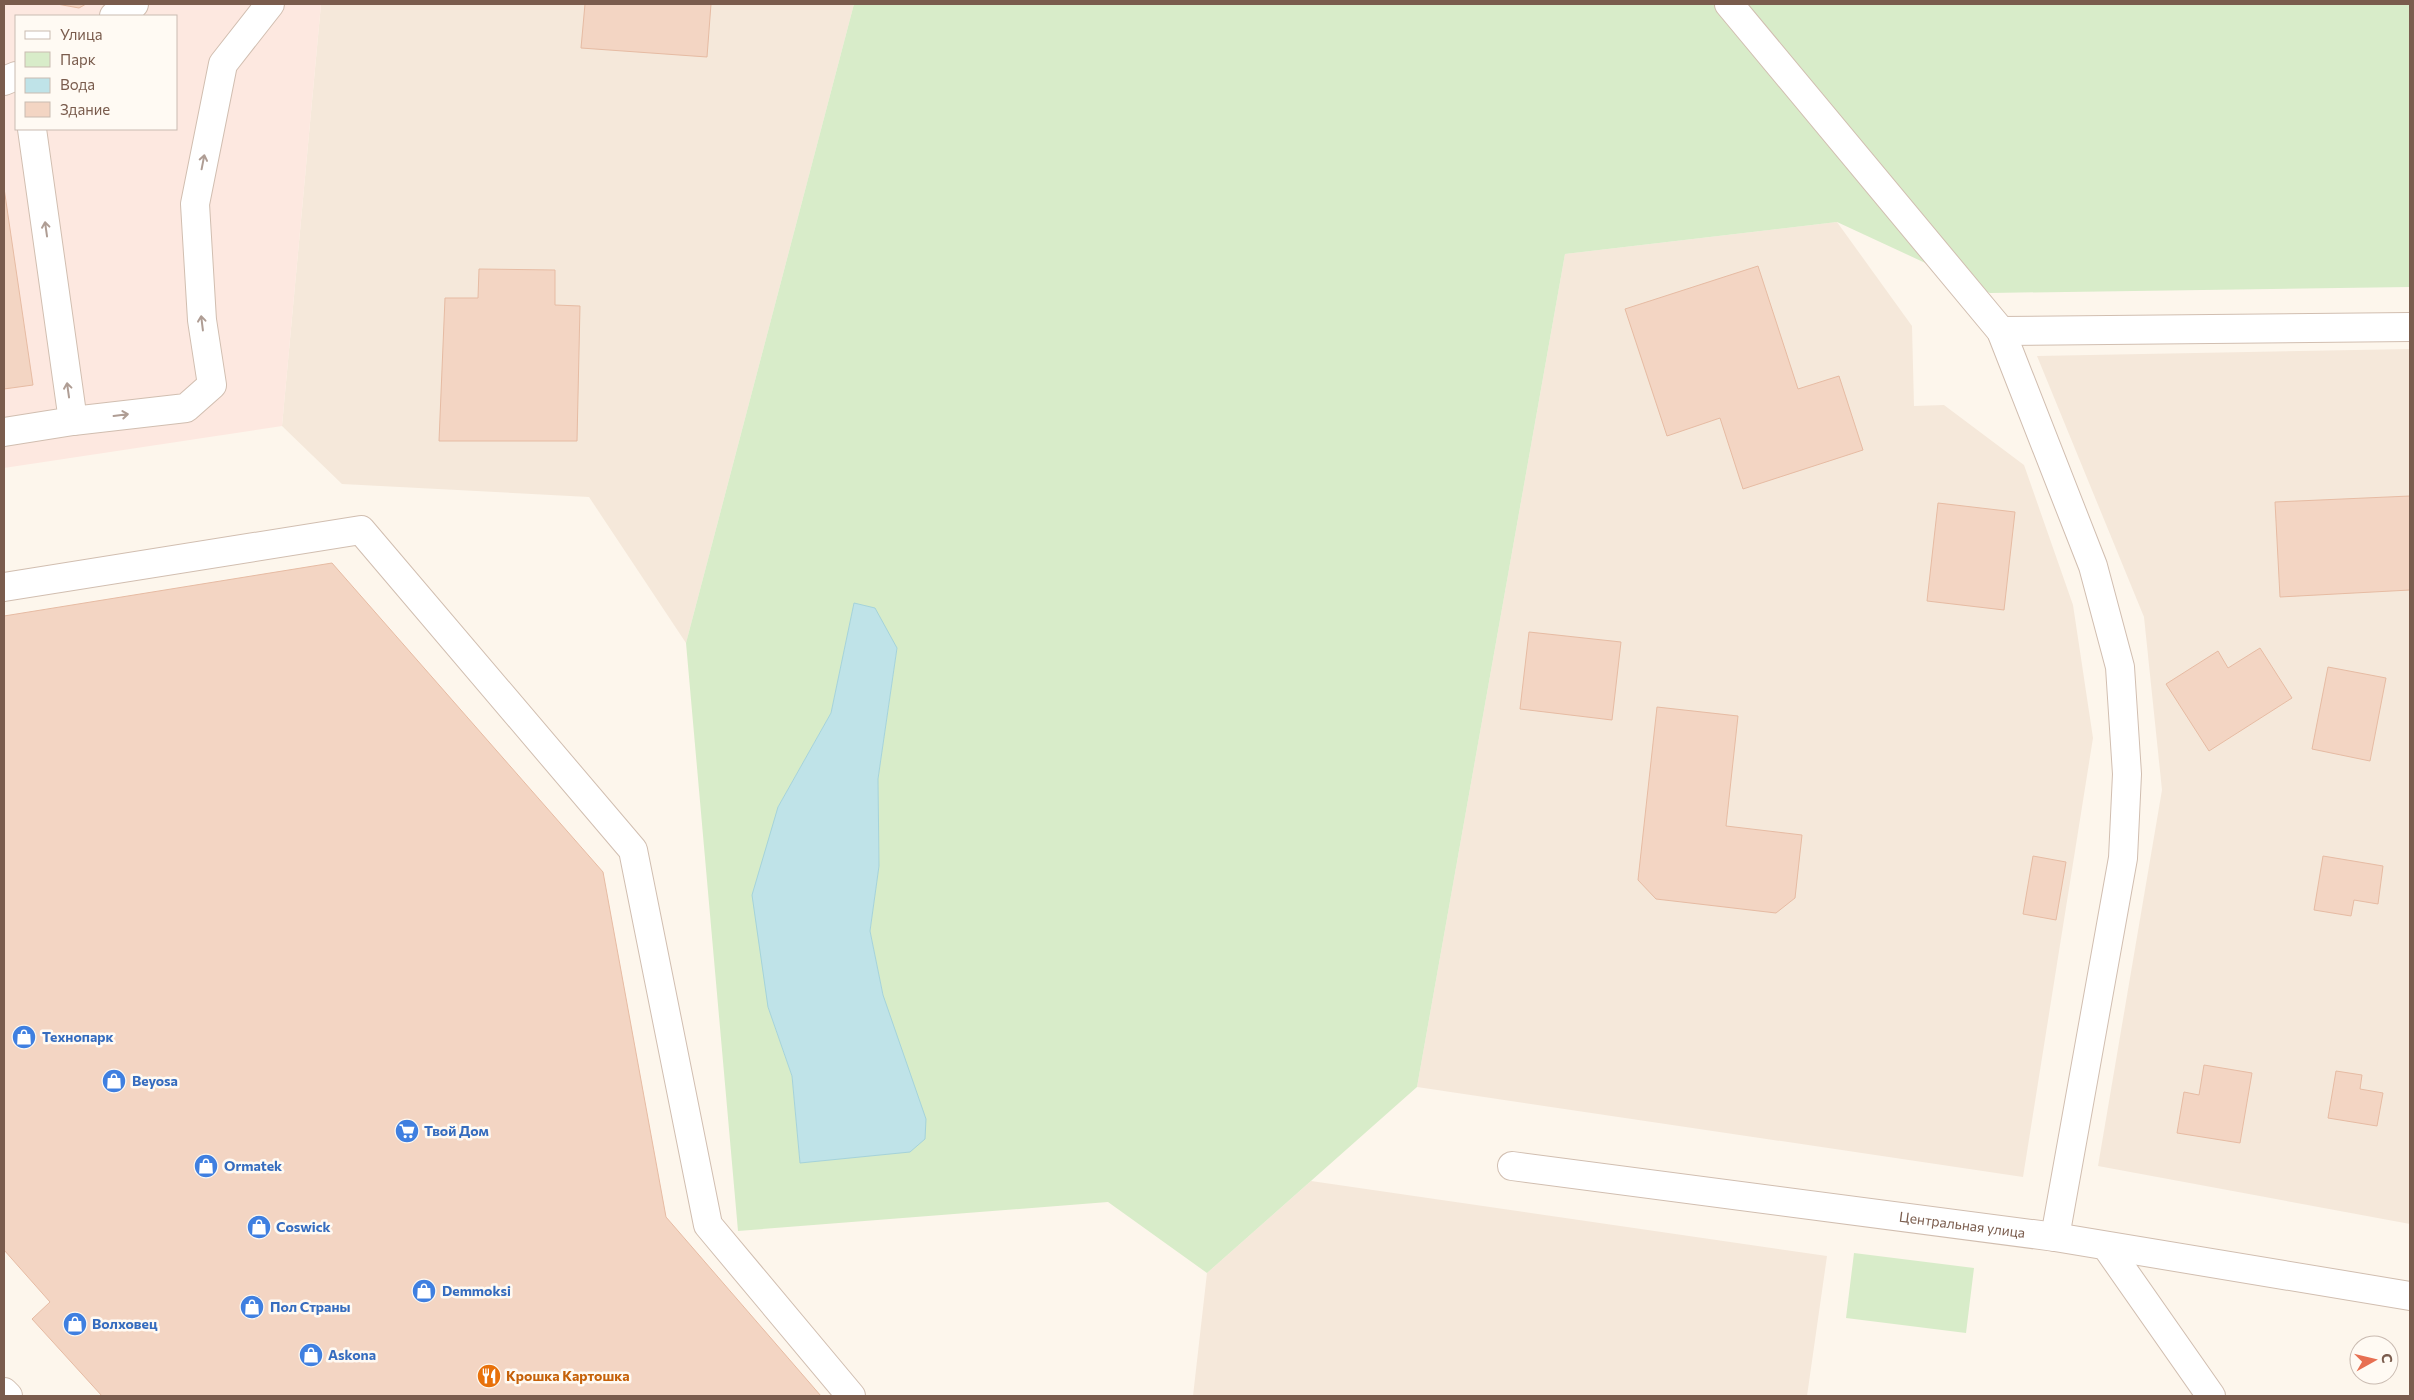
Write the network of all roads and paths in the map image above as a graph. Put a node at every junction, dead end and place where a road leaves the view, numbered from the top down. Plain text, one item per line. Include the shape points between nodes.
1 (134, 4) edge
2 (270, 4) edge
3 (1729, 4) edge
4 (116, 15) edge
5 (32, 130) edge
6 (2410, 327) edge
7 (2001, 331) junction
8 (73, 421) junction
9 (4, 432) edge
10 (4, 587) edge
11 (1512, 1166) dead end
12 (2055, 1237) junction
13 (2106, 1246) junction
14 (2410, 1296) edge
15 (4, 1392) edge
16 (8, 1396) edge
17 (851, 1396) edge
18 (2211, 1396) edge

1 - 4 street
8 -> 2 street via 186,408 212,385 202,320 195,204 223,64
3 - 7 street
8 -> 5 street
6 - 7 street
7 - 12 street via 2093,566 2120,667 2127,774 2123,858
8 - 9 street
10 - 17 street via 361,530 633,850 708,1225
11 - 12 street, Центральная улица
12 - 13 street, Центральная улица
13 - 14 street, Центральная улица
13 - 18 street
15 - 16 street

